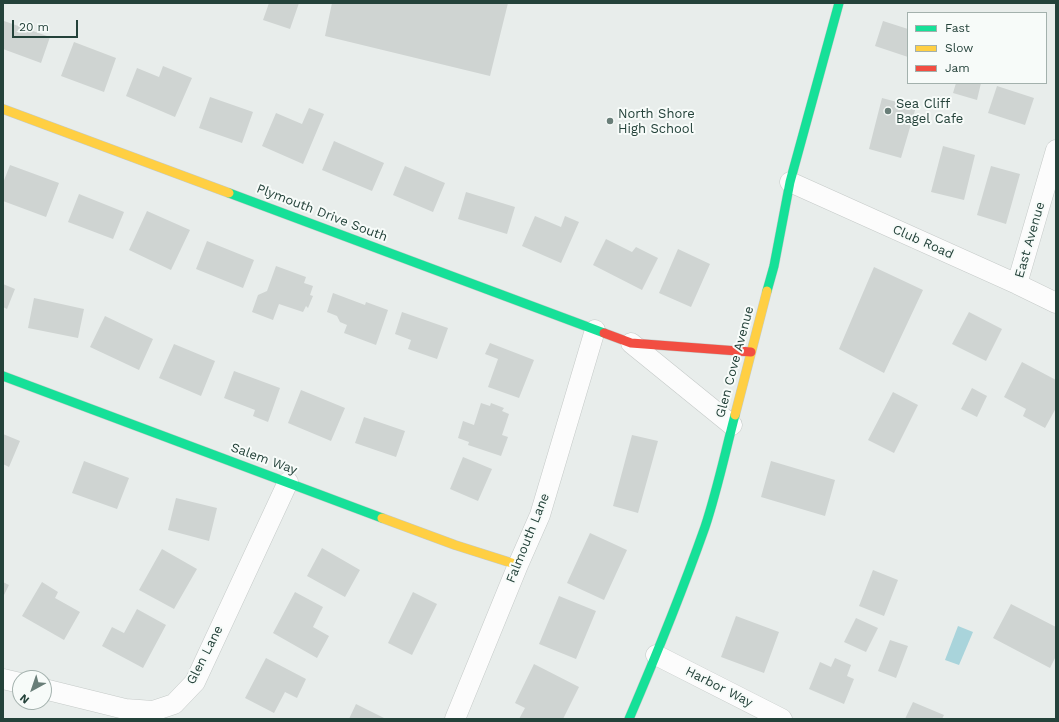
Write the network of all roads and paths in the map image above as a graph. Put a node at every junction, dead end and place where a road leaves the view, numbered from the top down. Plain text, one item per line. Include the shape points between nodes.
1 (839, 3) edge
2 (3, 109) edge
3 (1056, 150) edge
4 (790, 182) junction
5 (1017, 284) junction
6 (1056, 303) edge
7 (595, 330) junction
8 (631, 343) junction
9 (751, 352) junction
10 (3, 376) edge
11 (732, 425) junction
12 (288, 482) junction
13 (518, 565) junction
14 (656, 655) junction
15 (52, 691) edge
16 (455, 719) edge
17 (629, 719) edge
18 (782, 719) edge

1 - 4 street, Glen Cove Avenue
2 - 7 street, Plymouth Drive South
3 - 5 street, East Avenue
4 - 5 street, Club Road
4 - 9 street, Glen Cove Avenue via 774,266
5 - 6 street, Club Road
7 - 8 street, Plymouth Drive South
7 - 13 street, Falmouth Lane via 540,515
8 - 9 street, Plymouth Drive South
8 - 11 street
9 - 11 street, Glen Cove Avenue
10 - 12 street, Salem Way
11 - 14 street, Glen Cove Avenue via 705,526
12 - 13 street, Salem Way
12 - 15 street, Glen Lane via 195,682 174,704 153,711 125,709
13 - 16 street, Falmouth Lane
14 - 17 street, Glen Cove Avenue
14 - 18 street, Harbor Way

